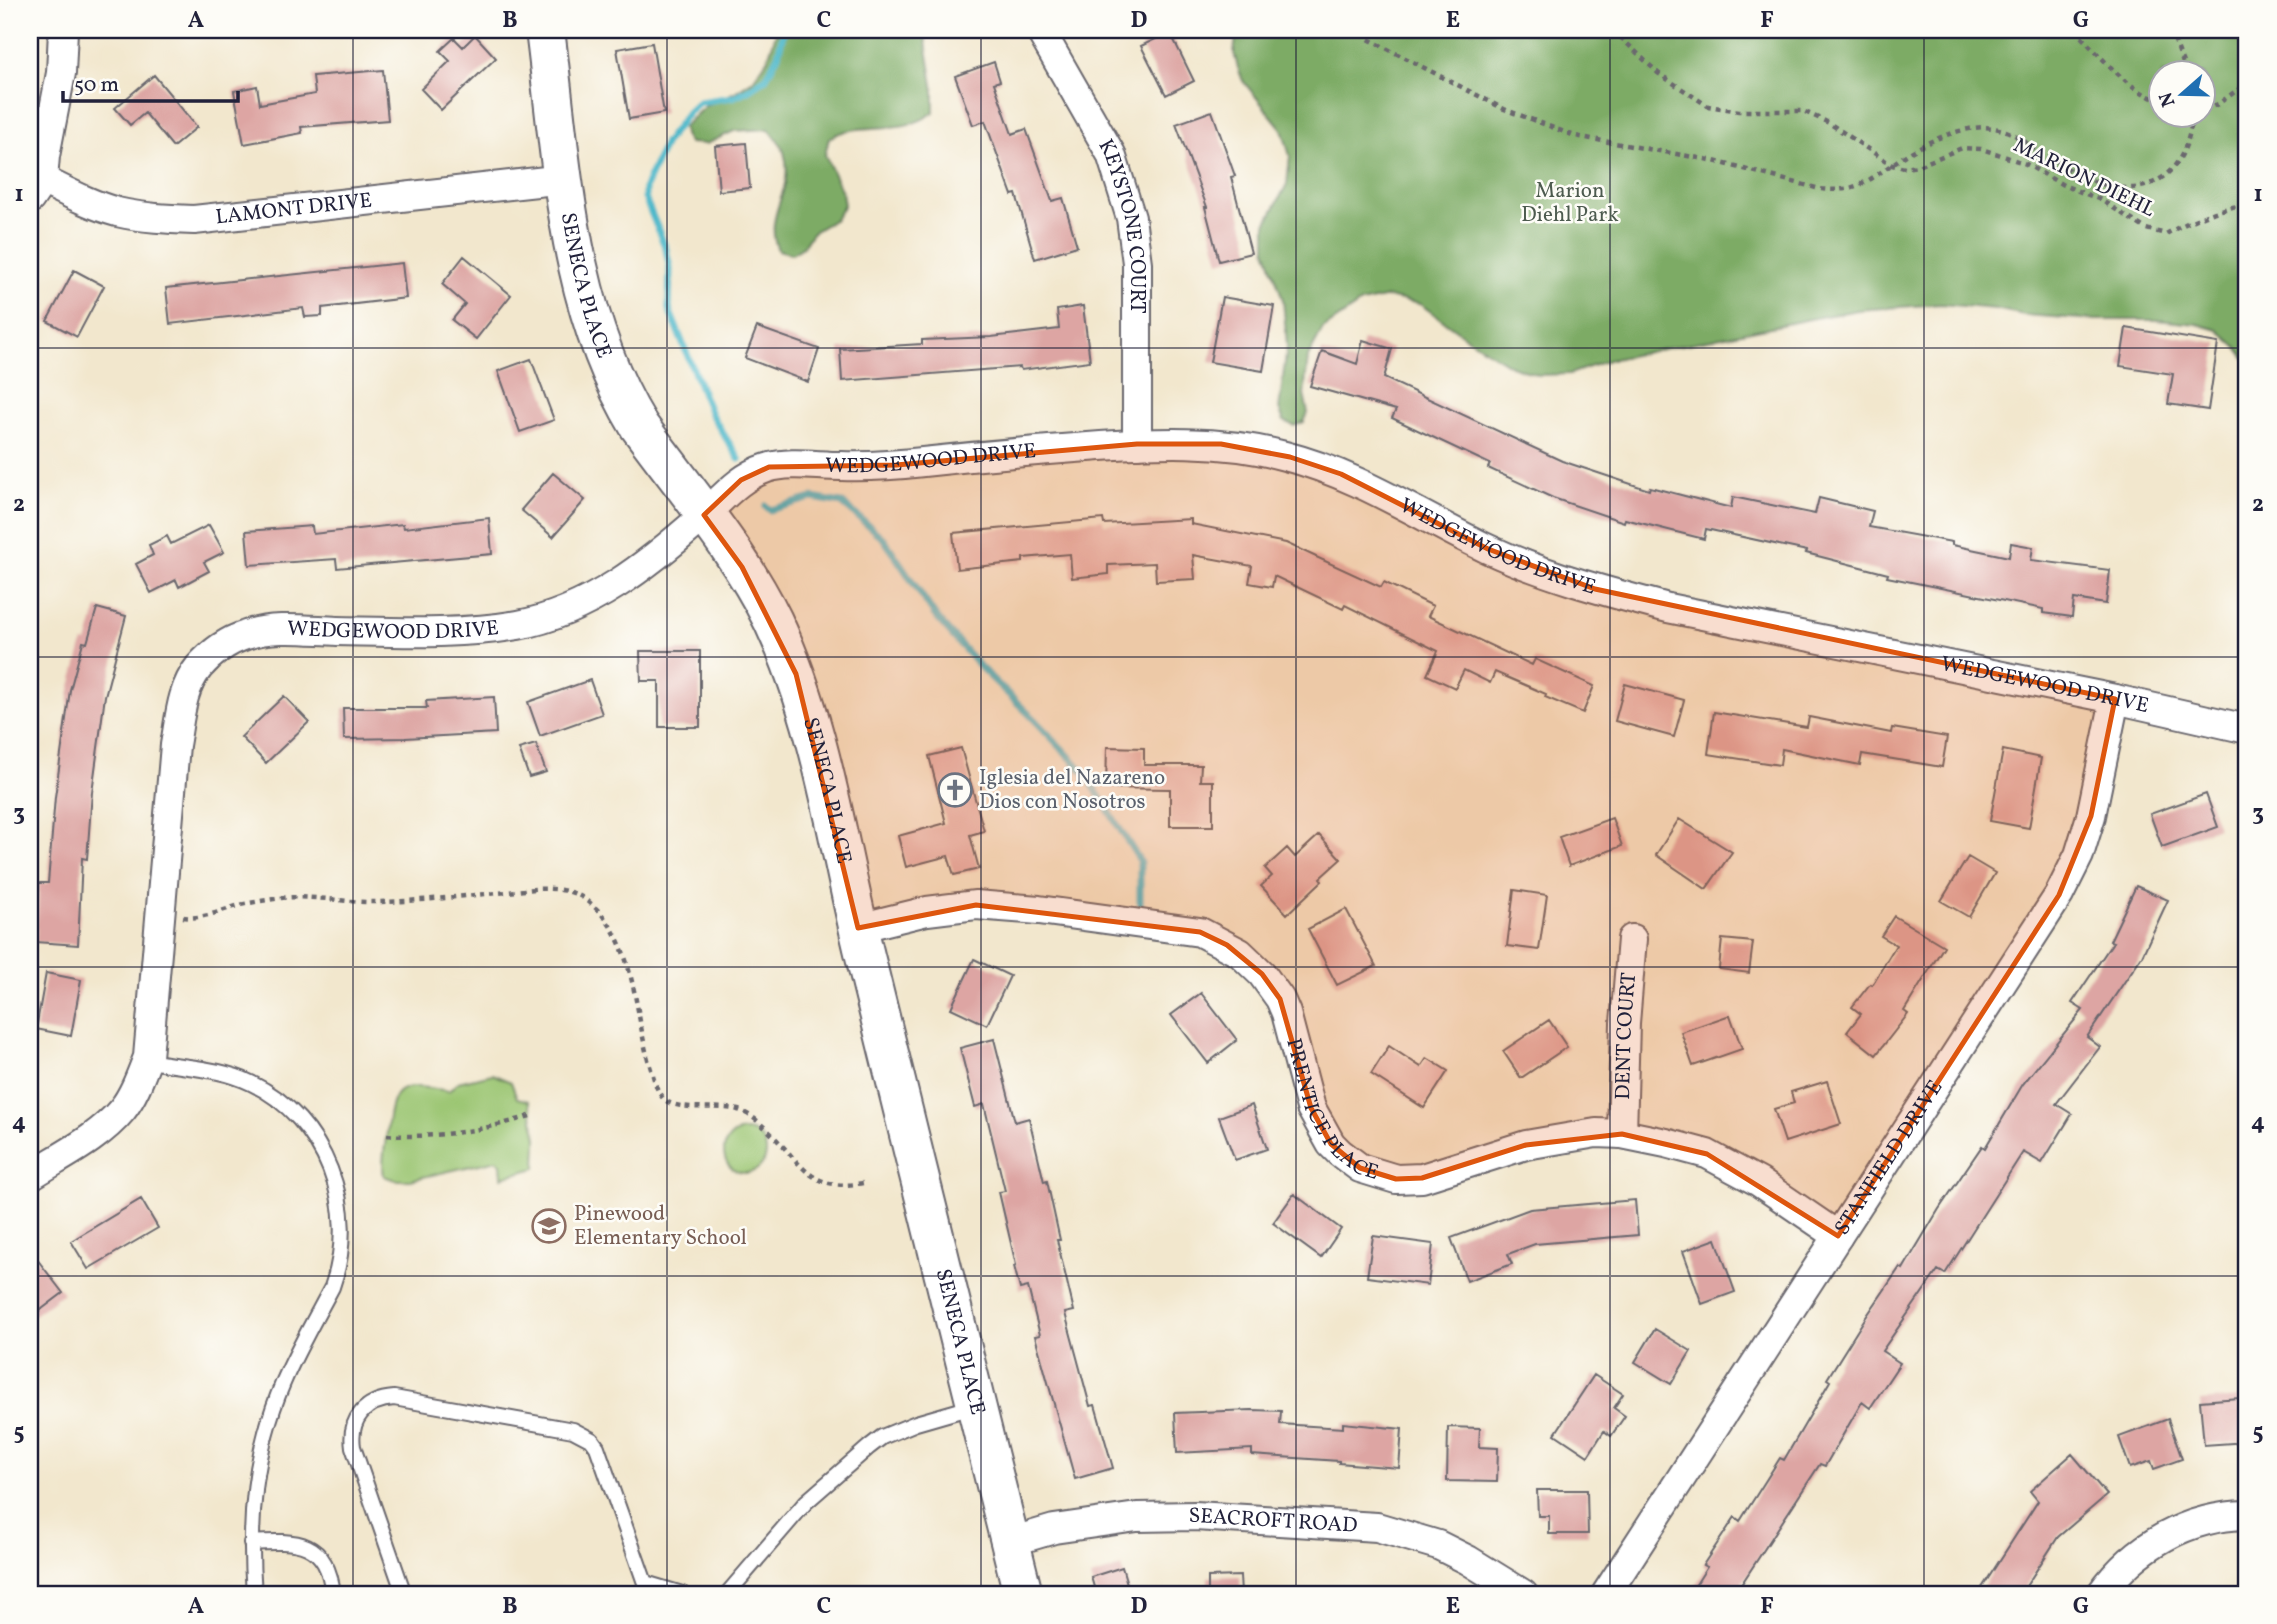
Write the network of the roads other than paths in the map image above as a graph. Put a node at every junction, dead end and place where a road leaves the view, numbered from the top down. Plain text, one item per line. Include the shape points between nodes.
1 (62, 30) edge
2 (545, 30) edge
3 (1040, 30) edge
4 (564, 179) junction
5 (34, 184) edge
6 (1137, 443) junction
7 (704, 515) junction
8 (2115, 699) junction
9 (2247, 729) edge
10 (858, 928) junction
11 (1632, 939) dead end
12 (146, 1060) junction
13 (1622, 1134) junction
14 (30, 1176) edge
15 (1838, 1236) junction
16 (975, 1406) junction
17 (2247, 1515) edge
18 (1010, 1542) junction
19 (251, 1543) junction
20 (254, 1594) edge
21 (333, 1594) edge
22 (404, 1594) edge
23 (682, 1594) edge
24 (726, 1594) edge
25 (1023, 1594) edge
26 (1523, 1594) edge
27 (1606, 1594) edge
28 (2101, 1594) edge

1 - 5 street via 61,73 45,156
2 - 4 street, SENECA PLACE
3 - 6 street, KEYSTONE COURT via 1111,154 1131,218 1137,262
4 - 5 street, LAMONT DRIVE via 194,220 154,219 115,211
4 - 7 street, SENECA PLACE via 585,297 626,406
6 - 7 street, WEDGEWOOD DRIVE via 896,465 769,467 741,480
6 - 8 street, WEDGEWOOD DRIVE via 1221,444 1290,457 1341,474 1511,559 1595,589
7 - 10 street, SENECA PLACE via 742,567 796,674
7 - 12 street, WEDGEWOOD DRIVE via 652,560 609,589 526,623 448,632 260,631 214,652 196,670 184,694 175,745
8 - 9 street, WEDGEWOOD DRIVE
8 - 15 street, STANFIELD DRIVE via 2091,816 2079,855 2059,895
10 - 13 street, PRENTICE PLACE via 976,905 1200,932 1240,953 1262,974 1286,1013 1311,1108 1331,1144 1360,1168 1384,1177 1422,1178 1526,1145 1596,1133
10 - 16 street, SENECA PLACE
11 - 13 street, DENT COURT
12 - 14 street, WEDGEWOOD DRIVE via 121,1111 100,1131
12 - 19 lane via 234,1076 278,1099 314,1138 337,1187 343,1237 337,1271 293,1360 263,1439 253,1493
13 - 15 street, PRENTICE PLACE via 1707,1154 1759,1182
15 - 27 street, STANFIELD DRIVE
16 - 18 street, SENECA PLACE
16 - 24 lane via 907,1426 869,1447 806,1502
17 - 28 street via 2194,1523 2162,1537 2122,1568
18 - 25 street, SENECA PLACE
18 - 26 street, SEACROFT ROAD via 1054,1529 1137,1517 1377,1527 1438,1545
19 - 20 lane
19 - 21 lane via 282,1542 315,1551 327,1564
22 - 23 lane via 351,1437 352,1426 363,1410 394,1398 573,1430 592,1440 645,1583

